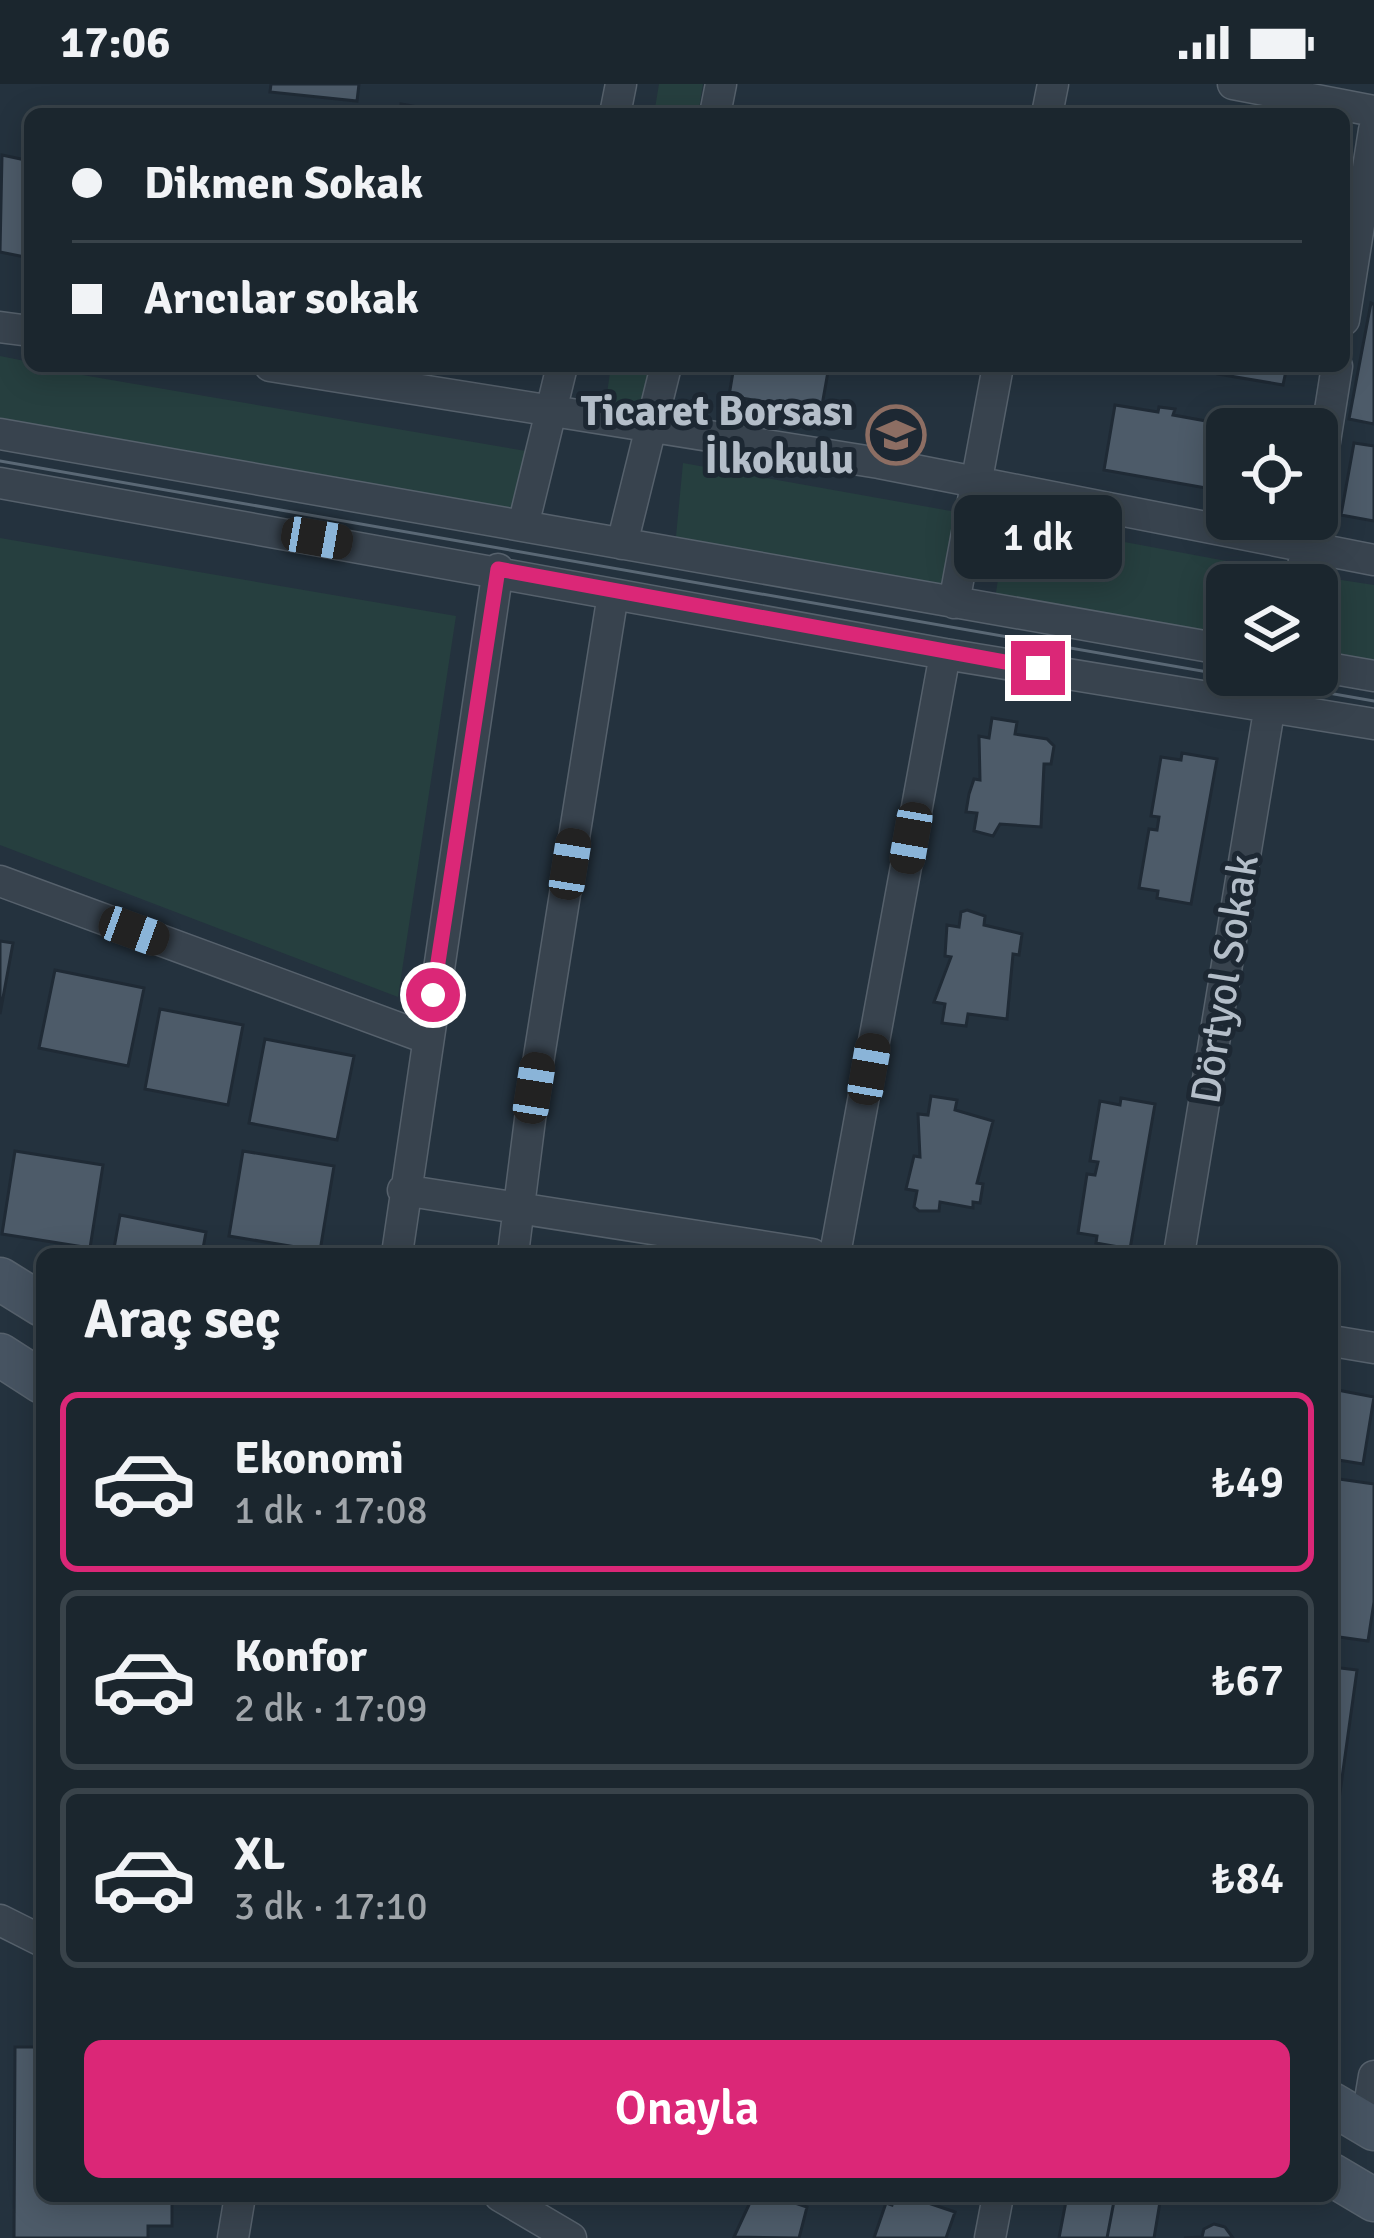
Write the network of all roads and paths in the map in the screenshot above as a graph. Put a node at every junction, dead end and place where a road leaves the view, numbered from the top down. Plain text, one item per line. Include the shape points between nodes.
1 (1232, 84) edge
2 (1374, 111) edge
3 (1374, 130) edge
4 (1350, 282) edge
5 (306, 372) edge
6 (561, 372) edge
7 (665, 372) edge
8 (997, 372) edge
9 (1336, 372) edge
10 (1330, 408) edge
11 (552, 413) junction
12 (654, 428) junction
13 (0, 434) edge
14 (0, 483) edge
15 (975, 484) junction
16 (1206, 518) edge
17 (523, 526) junction
18 (1327, 540) edge
19 (622, 544) junction
20 (1374, 560) edge
21 (498, 569) junction
22 (613, 594) junction
23 (954, 602) junction
24 (1206, 646) edge
25 (945, 654) junction
26 (1338, 670) edge
27 (1374, 676) edge
28 (1270, 705) junction
29 (1374, 724) edge
30 (0, 881) edge
31 (426, 1038) junction
32 (403, 1190) junction
33 (518, 1208) junction
34 (398, 1248) edge
35 (514, 1248) edge
36 (774, 1248) edge
37 (836, 1248) edge
38 (1180, 1248) edge
39 (0, 1279) edge
40 (36, 1301) edge
41 (1338, 1342) edge
42 (1374, 1348) edge
43 (0, 1355) edge
44 (36, 1378) edge
45 (0, 1920) edge
46 (36, 1938) edge
47 (1374, 2076) edge
48 (1357, 2119) edge
49 (1338, 2179) edge
50 (1374, 2200) edge
51 (239, 2202) edge
52 (997, 2202) edge
53 (540, 2207) edge
54 (233, 2238) edge
55 (571, 2238) edge
56 (990, 2238) edge

1 - 2 street
3 - 4 street
5 - 11 street
6 - 11 street
7 - 12 street
8 - 15 street
9 - 10 street
11 - 12 street
11 - 17 street
12 - 15 street
12 - 19 street
13 - 17 street
14 - 21 street
15 - 16 street
15 - 23 street
17 - 19 street
18 - 20 street
19 - 23 street
21 - 22 street
21 - 31 street
22 - 25 street
22 - 33 street
23 - 24 street
25 - 28 street
25 - 37 street
26 - 27 street
28 - 29 street
28 - 38 street, Dörtyol Sokak
30 - 31 street
31 - 32 street
32 - 33 street
32 - 34 street
33 - 35 street
33 - 36 street
39 - 40 main road
41 - 42 street
43 - 44 main road
45 - 46 street
47 - 48 street
49 - 50 main road
51 - 54 street
52 - 56 street
53 - 55 street

